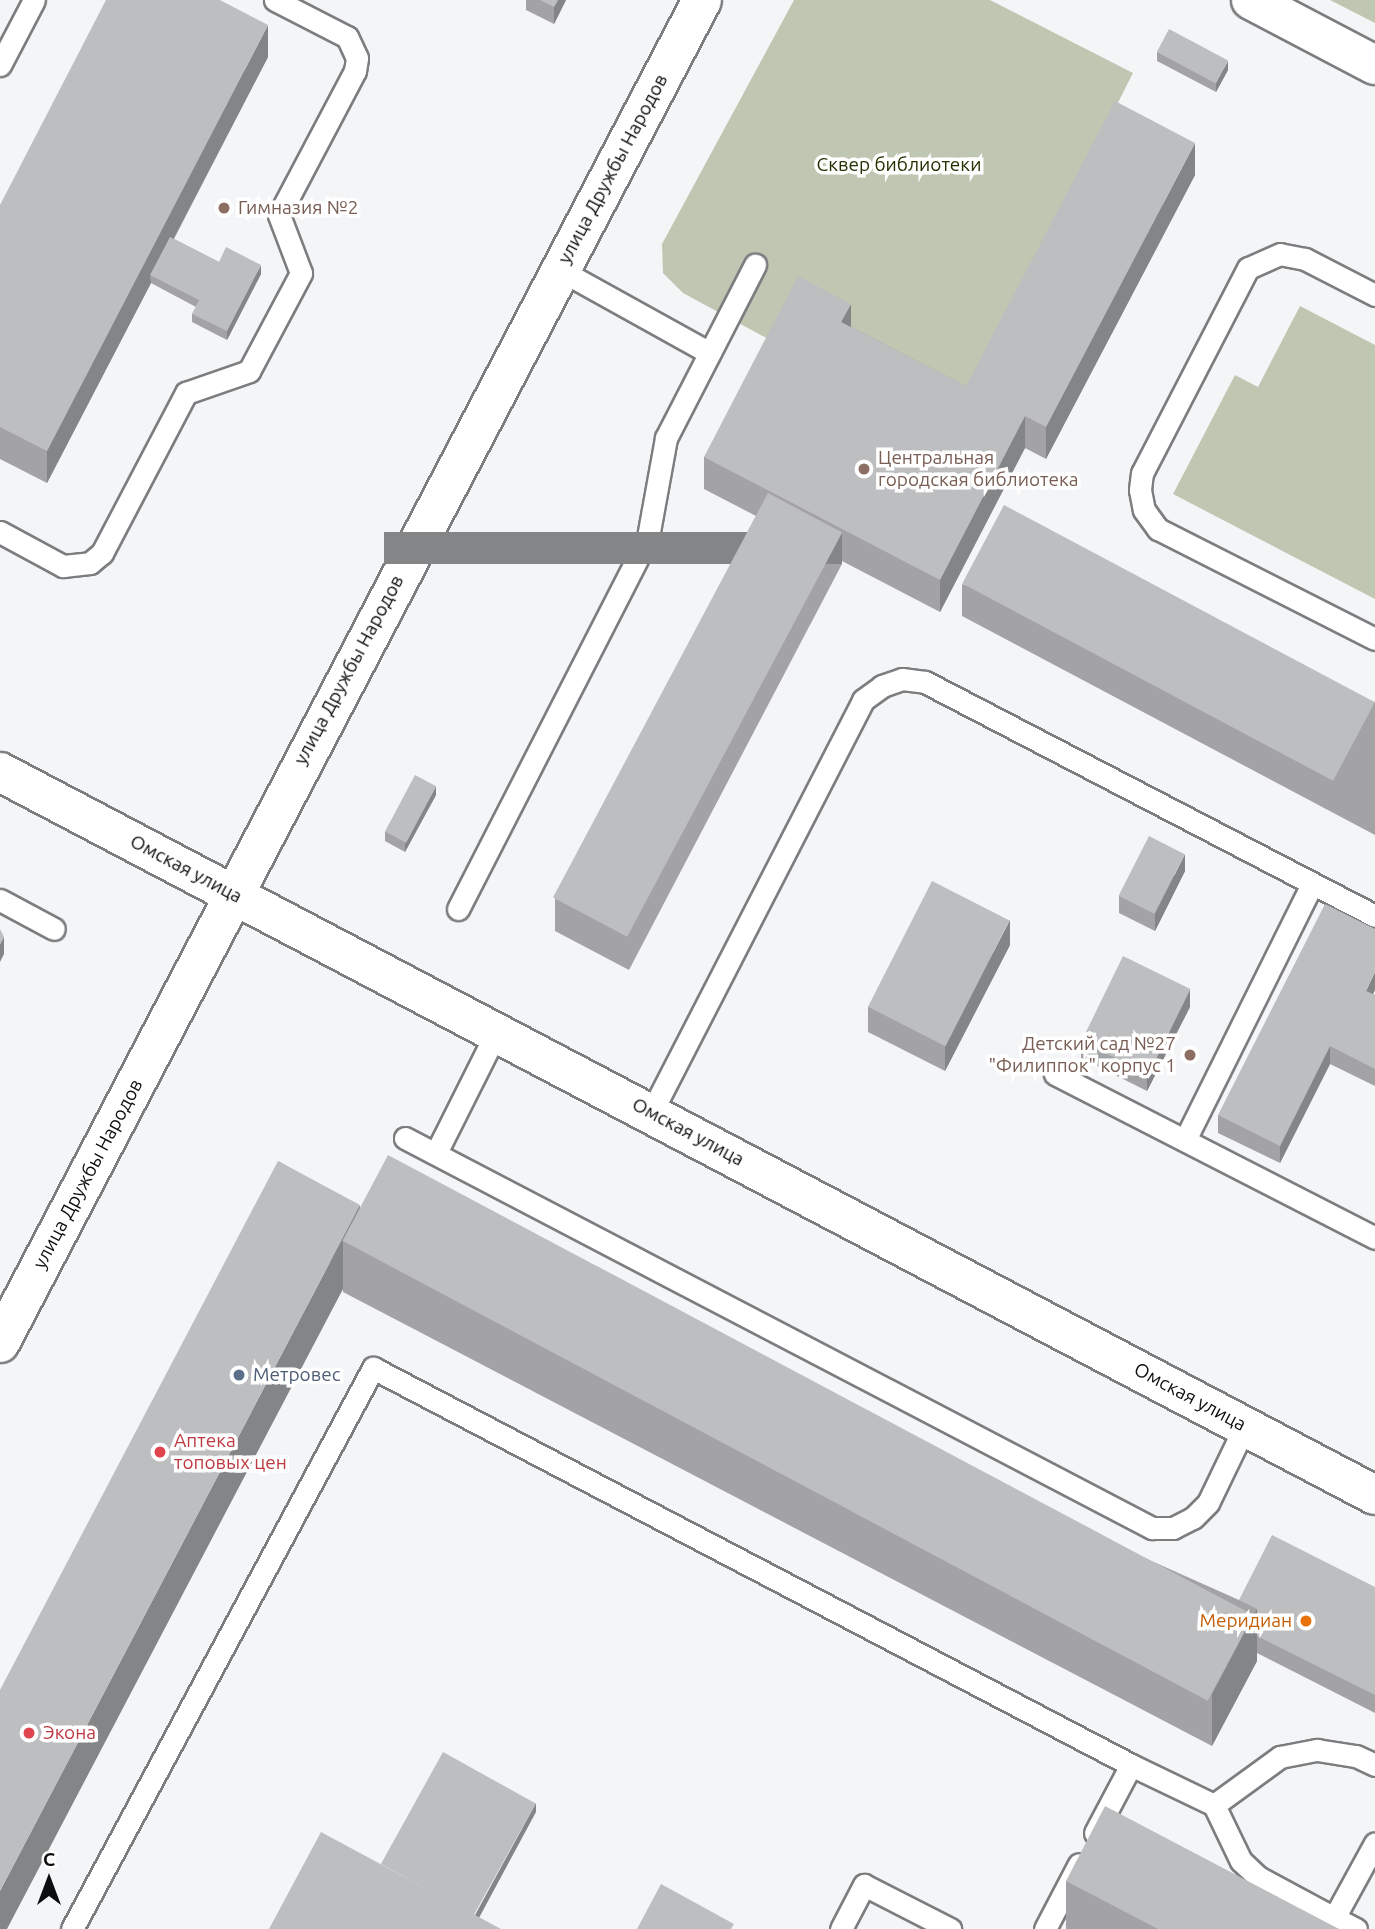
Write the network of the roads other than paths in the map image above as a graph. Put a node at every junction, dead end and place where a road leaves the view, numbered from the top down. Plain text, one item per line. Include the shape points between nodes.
1 (34, 0) edge
2 (275, 0) edge
3 (702, 0) edge
4 (1251, 0) edge
5 (0, 65) edge
6 (1375, 65) edge
7 (755, 265) dead end
8 (560, 270) junction
9 (1375, 295) edge
10 (710, 353) junction
11 (0, 532) edge
12 (1375, 639) edge
13 (0, 772) edge
14 (1311, 886) junction
15 (233, 894) junction
16 (0, 900) edge
17 (458, 909) dead end
18 (1375, 916) edge
19 (54, 929) dead end
20 (497, 1031) junction
21 (1055, 1074) dead end
22 (651, 1113) junction
23 (405, 1138) dead end
24 (1185, 1140) junction
25 (436, 1153) junction
26 (1375, 1238) edge
27 (0, 1343) edge
28 (1245, 1426) junction
29 (1375, 1495) edge
30 (1131, 1765) junction
31 (1375, 1765) edge
32 (1214, 1805) junction
33 (1375, 1843) edge
34 (1334, 1918) junction
35 (82, 1926) edge
36 (841, 1929) edge
37 (950, 1929) edge
38 (1045, 1929) edge
39 (1356, 1929) edge

1 - 5 lane
2 - 11 lane via 346,37 357,58 355,71 279,215 302,273 249,371 186,393 102,553 90,563 63,566
3 - 8 main road, улица Дружбы Народов
4 - 6 main road
7 - 10 lane
8 - 10 lane
8 - 15 main road, улица Дружбы Народов
9 - 12 lane via 1305,259 1280,254 1248,268 1142,473 1140,490 1144,510 1157,529
10 - 17 lane via 666,438 648,537
13 - 15 main road, Омская улица
14 - 18 lane
14 - 22 lane via 925,682 902,679 863,700
14 - 24 lane
15 - 20 main road, Омская улица
15 - 27 main road, улица Дружбы Народов
16 - 19 lane
20 - 22 main road, Омская улица
20 - 25 lane
21 - 24 lane
22 - 28 main road, Омская улица
23 - 25 lane
24 - 26 lane
25 - 28 lane via 1152,1528 1173,1528 1200,1511
28 - 29 main road, Омская улица
30 - 32 lane
30 - 35 lane via 373,1368
30 - 38 lane
31 - 32 lane via 1356,1756 1317,1750 1280,1757
32 - 34 lane via 1241,1861 1258,1877
33 - 34 lane
34 - 39 lane
36 - 37 lane via 864,1885

